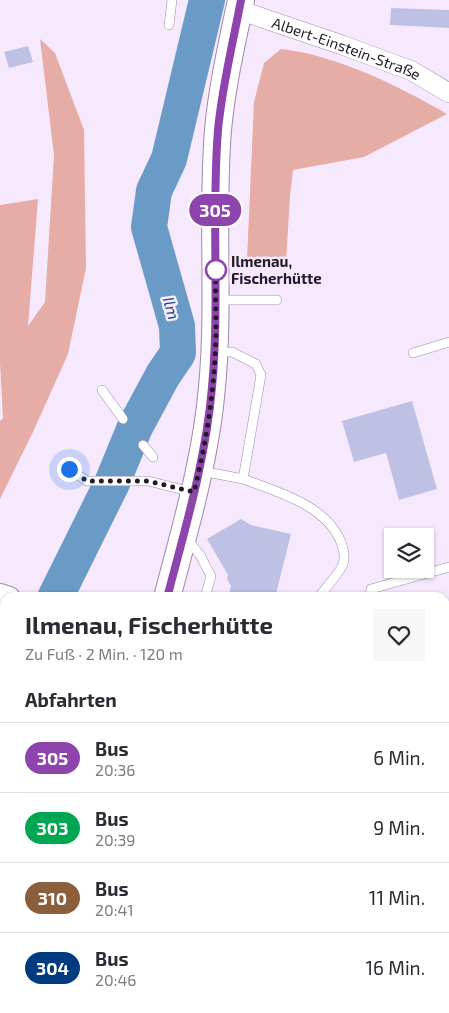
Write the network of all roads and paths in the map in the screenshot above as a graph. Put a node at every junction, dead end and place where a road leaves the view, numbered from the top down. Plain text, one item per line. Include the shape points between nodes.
1 (172, 0) edge
2 (240, 5) edge
3 (169, 25) dead end
4 (449, 93) edge
5 (216, 300) junction
6 (277, 300) dead end
7 (449, 342) edge
8 (215, 352) junction
9 (413, 353) dead end
10 (102, 390) dead end
11 (123, 419) dead end
12 (143, 445) dead end
13 (154, 457) dead end
14 (69, 469) dead end
15 (243, 479) junction
16 (197, 481) junction
17 (183, 534) junction
18 (449, 567) edge
19 (168, 592) edge
20 (207, 592) edge
21 (322, 592) edge
22 (371, 592) edge

1 - 3 lane
2 - 4 street, Albert-Einstein-Straße via 412,71
2 - 5 main road via 218,131
5 - 6 lane
5 - 8 main road
7 - 9 lane
8 - 15 lane via 232,352 256,364 261,375
8 - 16 main road
10 - 11 lane
12 - 13 lane
14 - 16 lane via 87,481
15 - 16 lane
15 - 21 lane via 283,494 331,524 339,536 344,561
16 - 17 main road
17 - 19 main road
17 - 20 lane via 211,576
18 - 22 lane via 371,589

